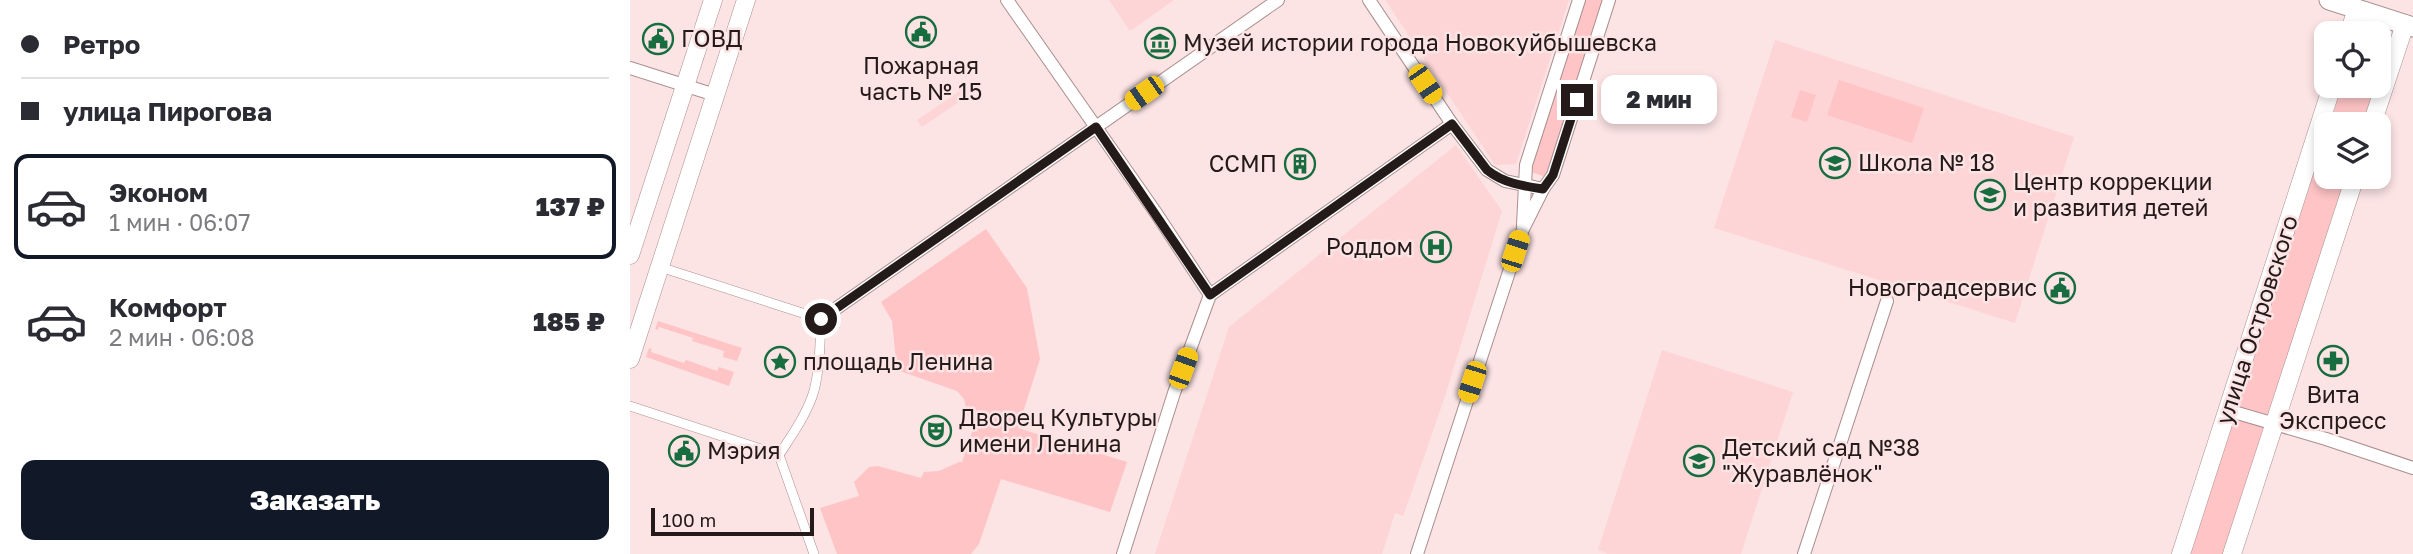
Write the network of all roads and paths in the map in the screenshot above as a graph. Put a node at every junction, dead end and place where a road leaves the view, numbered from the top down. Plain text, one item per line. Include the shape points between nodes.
1 (713, 0) edge
2 (746, 0) edge
3 (1007, 0) edge
4 (1278, 0) edge
5 (1369, 0) edge
6 (1579, 0) edge
7 (1609, 0) edge
8 (2329, 0) edge
9 (2358, 4) edge
10 (2353, 21) edge
11 (2409, 26) edge
12 (630, 68) edge
13 (684, 85) junction
14 (715, 95) junction
15 (2328, 98) edge
16 (2377, 112) edge
17 (1452, 124) junction
18 (1096, 127) junction
19 (1525, 186) junction
20 (1543, 189) junction
21 (2351, 189) edge
22 (1522, 229) junction
23 (630, 255) edge
24 (660, 267) junction
25 (1210, 295) junction
26 (1887, 301) dead end
27 (630, 316) edge
28 (821, 319) junction
29 (630, 359) edge
30 (630, 406) edge
31 (2227, 410) junction
32 (2275, 424) junction
33 (779, 455) junction
34 (2413, 468) edge
35 (814, 554) edge
36 (1123, 554) edge
37 (1417, 554) edge
38 (1804, 554) edge
39 (2181, 554) edge
40 (2232, 554) edge

1 - 13 main road
2 - 14 main road
3 - 18 street
4 - 18 street
5 - 17 street
6 - 19 street via 1527,165
7 - 20 street via 1553,175
8 - 9 main road
9 - 10 main road
9 - 11 main road
11 - 16 main road
12 - 13 street
13 - 14 street
13 - 23 main road
14 - 24 main road
15 - 31 main road, улица Островского
17 - 19 street via 1487,170
17 - 25 street
18 - 25 street
18 - 28 street
19 - 20 street
19 - 22 street
20 - 22 street
21 - 32 main road
22 - 37 street
24 - 27 main road via 639,309
24 - 28 street
24 - 29 main road
25 - 36 street
26 - 38 street
28 - 33 street via 813,392
30 - 33 street
31 - 32 street
31 - 39 main road, улица Островского
32 - 34 street
32 - 40 main road
33 - 35 street

